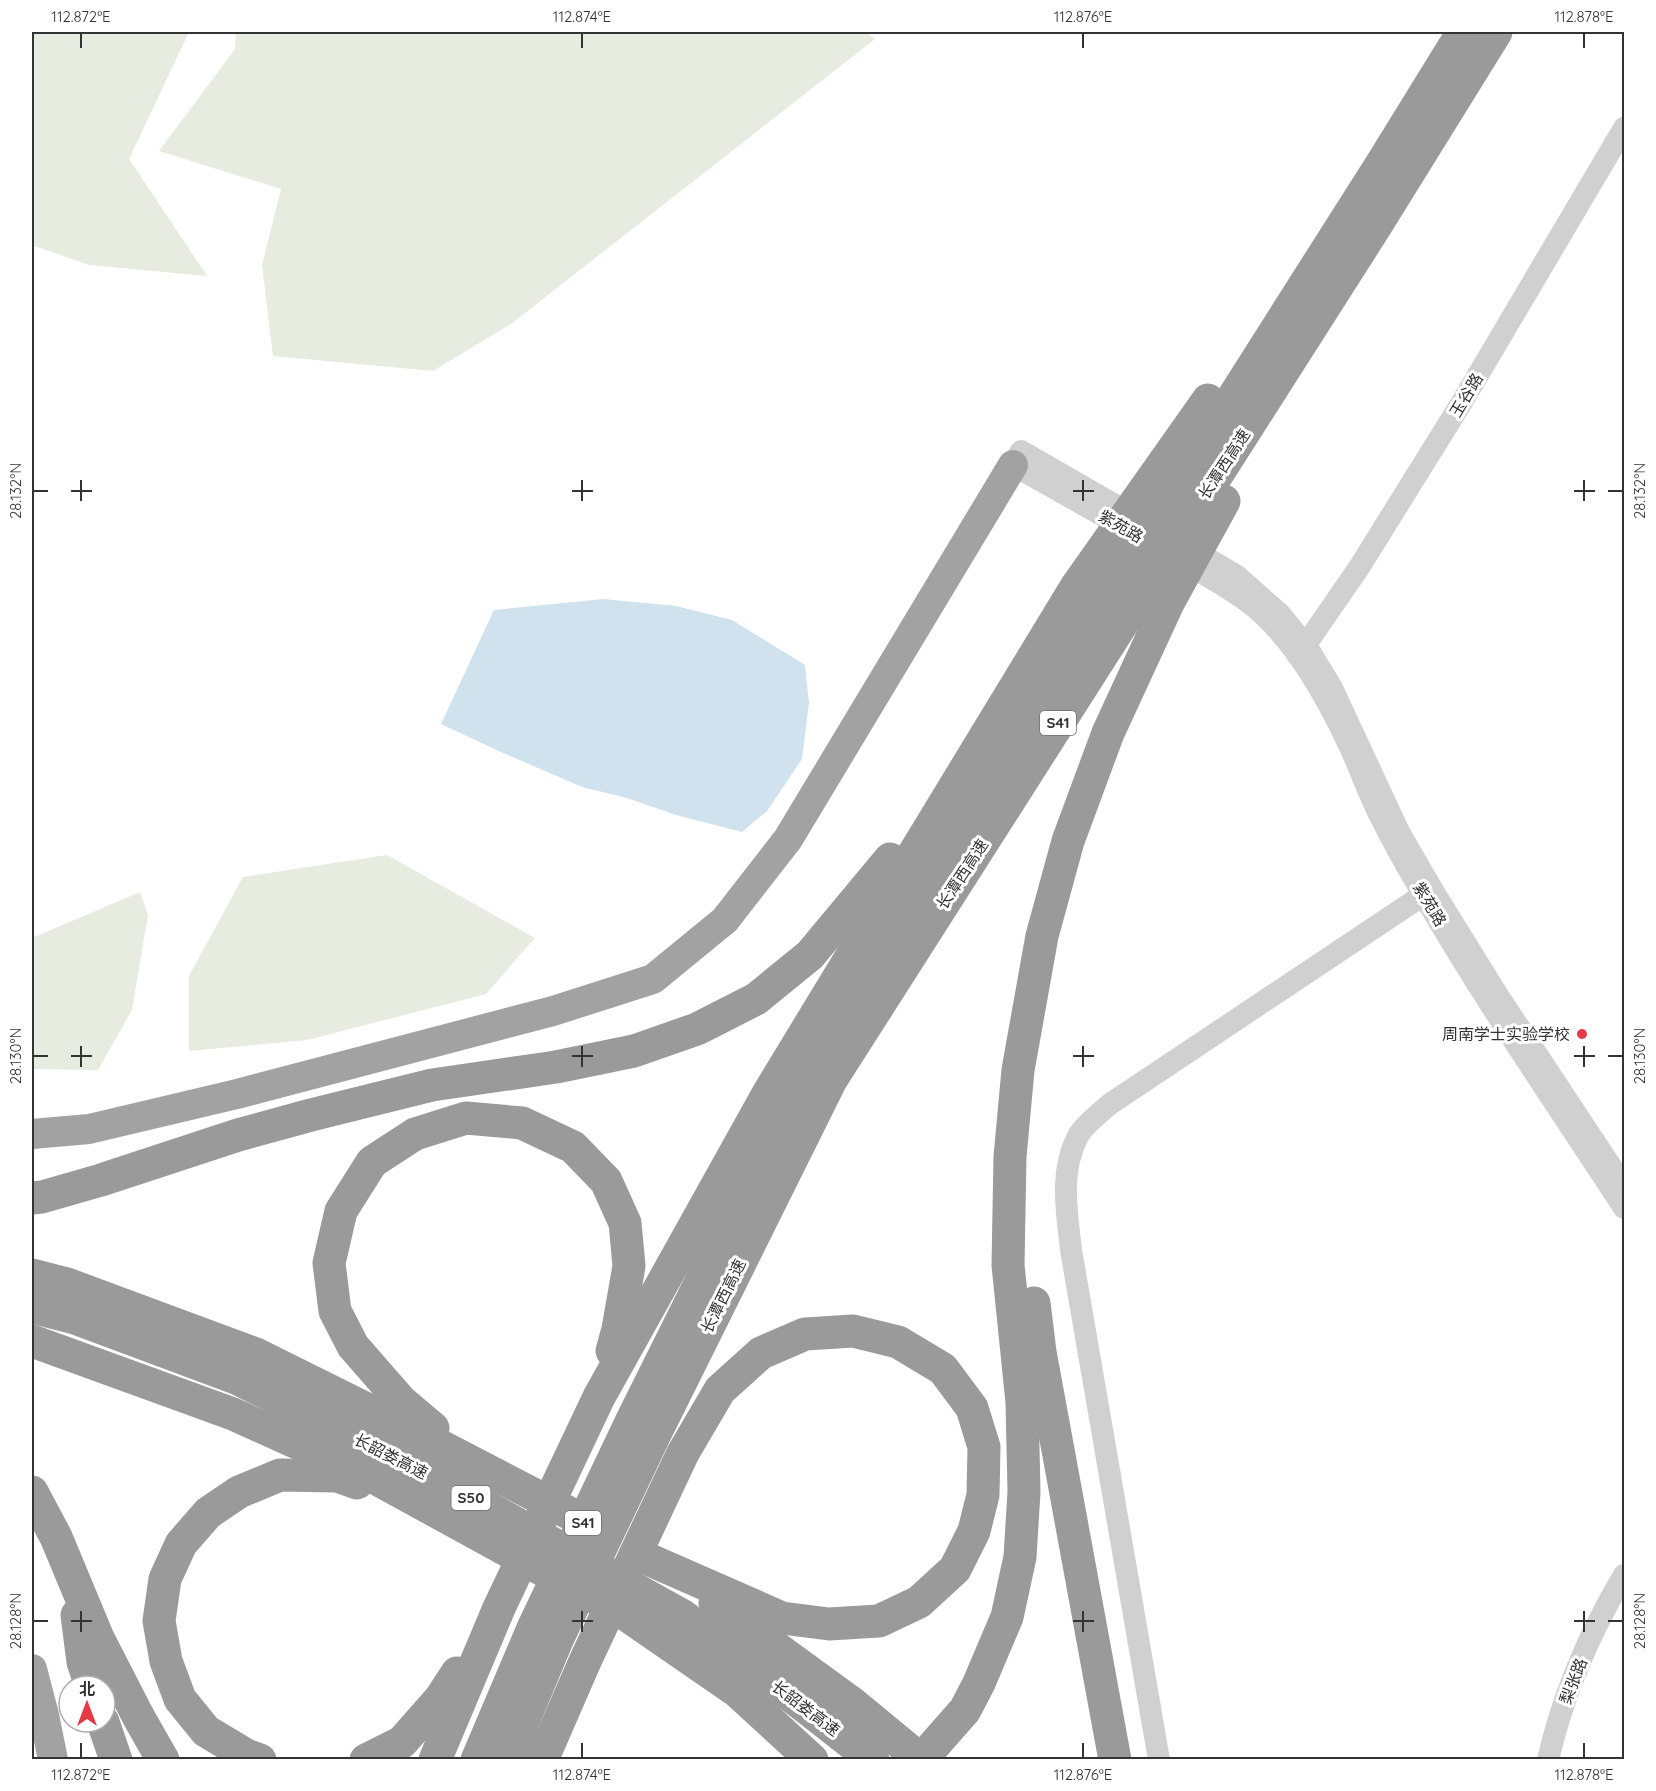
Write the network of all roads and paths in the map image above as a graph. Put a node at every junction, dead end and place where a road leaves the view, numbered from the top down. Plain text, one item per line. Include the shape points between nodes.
1 (1463, 32) edge
2 (1496, 32) edge
3 (1624, 128) edge
4 (1624, 145) edge
5 (1382, 163) junction
6 (1377, 224) junction
7 (1013, 465) joint
8 (1304, 654) junction
9 (1020, 681) junction
10 (1431, 897) junction
11 (1018, 1070) junction
12 (32, 1134) edge
13 (1624, 1186) edge
14 (32, 1198) edge
15 (1624, 1208) edge
16 (32, 1275) edge
17 (32, 1307) edge
18 (32, 1341) edge
19 (598, 1397) junction
20 (643, 1427) junction
21 (483, 1469) junction
22 (32, 1492) edge
23 (421, 1503) junction
24 (650, 1560) junction
25 (1624, 1575) edge
26 (72, 1577) junction
27 (1624, 1601) edge
28 (499, 1608) junction
29 (545, 1633) junction
30 (32, 1670) edge
31 (86, 1674) edge
32 (107, 1734) edge
33 (53, 1760) edge
34 (116, 1760) edge
35 (163, 1760) edge
36 (260, 1760) edge
37 (366, 1760) edge
38 (435, 1760) edge
39 (477, 1760) edge
40 (507, 1760) edge
41 (542, 1760) edge
42 (812, 1760) edge
43 (873, 1760) edge
44 (921, 1760) edge
45 (1115, 1760) edge
46 (1159, 1760) edge
47 (1172, 1760) edge
48 (1548, 1760) edge
49 (1560, 1760) edge

1 - 5 highway, 长潭西高速 / S41
2 - 6 highway, 长潭西高速 / S41
3 - 8 street, 玉谷路 via 1456,412
4 - 8 street, 玉谷路 via 1367,572
5 - 9 highway via 1076,587
5 - 20 highway, 长潭西高速 / S41 via 808,1067
6 - 11 highway via 1168,603 1108,733 1068,841 1042,936
6 - 20 highway, 长潭西高速 / S41 via 831,1080
7 - 8 street, 紫苑路 via 1021,451 1095,502 1233,582 1280,614
7 - 12 highway via 788,839 725,920 653,979 553,1011 237,1094 89,1129
8 - 10 street, 紫苑路 via 1332,688
9 - 14 highway via 875,878 810,955 756,999 697,1029 634,1051 432,1086 322,1112
9 - 19 highway via 769,1092
10 - 13 street, 紫苑路
10 - 15 street, 紫苑路 via 1513,1038
10 - 46 street via 1110,1104 1078,1135 1067,1166 1065,1197 1071,1250
10 - 47 street via 1122,1112 1094,1137 1081,1164 1077,1202 1083,1252
11 - 44 highway via 1010,1157 1008,1265 1022,1402 1024,1492 1020,1557 1007,1617 979,1683 965,1710
11 - 45 highway via 1028,1256 1040,1352
16 - 21 highway via 68,1284 256,1354
17 - 43 highway, 长韶娄高速 / S50 via 75,1318 236,1378 406,1462 683,1616
18 - 23 highway, 长韶娄高速 / S50 via 233,1414
19 - 21 highway via 618,1329 629,1266 625,1223 606,1181 573,1147 522,1123 466,1118 415,1134 372,1162 341,1211 329,1263 334,1311 353,1346 401,1401
19 - 28 highway
20 - 29 highway, 长潭西高速 / S41
21 - 24 highway via 611,1534
22 - 26 highway
23 - 36 highway via 337,1476 280,1475 239,1492 208,1513 181,1544 165,1579 159,1621 166,1661 180,1699 206,1731
23 - 42 highway, 长韶娄高速 / S50 via 625,1614 738,1692
24 - 41 highway via 782,1618 829,1624 879,1621 919,1602 955,1569 974,1531 983,1495 984,1448 972,1408 943,1369 898,1342 853,1331 805,1334 761,1353 720,1390 683,1453
24 - 44 highway via 852,1703
25 - 48 street, 梨张路 via 1576,1671
26 - 31 highway
26 - 35 highway via 98,1638
27 - 49 street, 梨张路 via 1576,1703
28 - 37 highway via 441,1699 402,1742
28 - 38 highway
29 - 39 highway, 长潭西高速 / S41
29 - 40 highway, 长潭西高速 / S41
30 - 33 highway
32 - 34 highway

